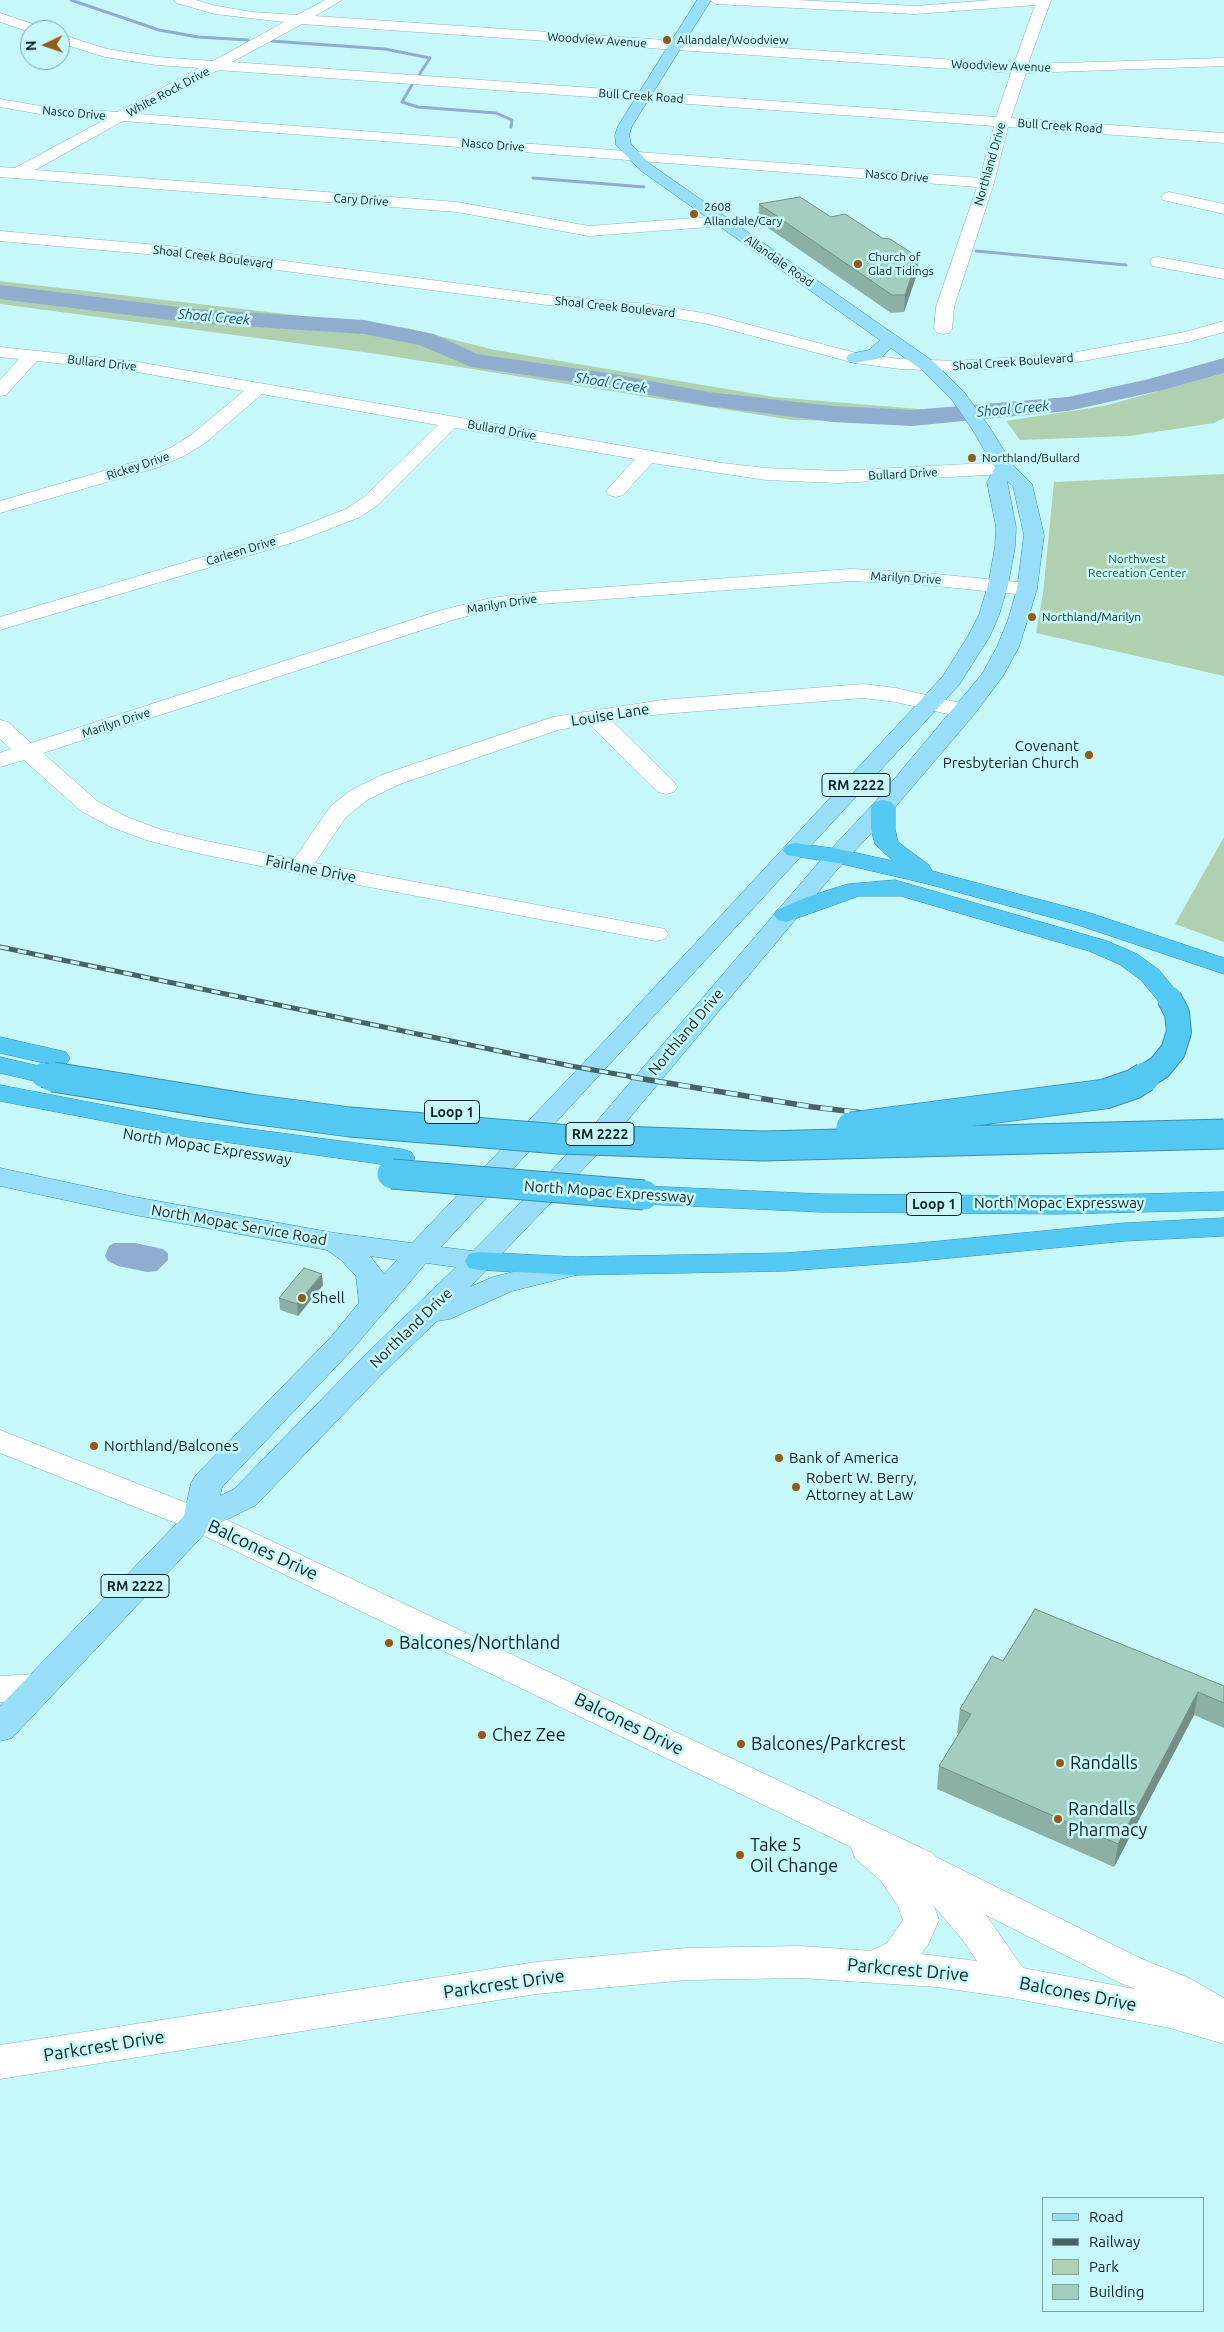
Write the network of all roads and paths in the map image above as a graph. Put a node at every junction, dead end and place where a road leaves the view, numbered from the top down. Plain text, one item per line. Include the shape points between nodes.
1 (181, 0) edge
2 (336, 0) edge
3 (704, 0) edge
4 (716, 0) edge
5 (1044, 0) edge
6 (0, 17) edge
7 (300, 20) junction
8 (20, 24) edge
9 (70, 41) edge
10 (677, 46) junction
11 (1224, 62) edge
12 (218, 65) junction
13 (1019, 70) junction
14 (645, 96) junction
15 (0, 103) edge
16 (122, 117) junction
17 (1002, 122) junction
18 (1224, 138) edge
19 (632, 156) junction
20 (0, 172) edge
21 (16, 174) junction
22 (0, 182) edge
23 (986, 183) junction
24 (1169, 197) dead end
25 (1224, 209) edge
26 (721, 221) junction
27 (0, 236) edge
28 (1158, 262) dead end
29 (1224, 274) edge
30 (1224, 326) edge
31 (943, 329) dead end
32 (891, 339) junction
33 (0, 352) edge
34 (32, 356) junction
35 (855, 358) junction
36 (928, 366) junction
37 (258, 388) junction
38 (0, 391) edge
39 (451, 422) junction
40 (648, 456) junction
41 (1005, 468) junction
42 (616, 491) dead end
43 (0, 507) edge
44 (998, 585) junction
45 (1027, 589) junction
46 (0, 624) edge
47 (931, 702) junction
48 (965, 711) junction
49 (594, 716) junction
50 (0, 728) edge
51 (28, 751) junction
52 (0, 760) edge
53 (666, 787) dead end
54 (883, 807) junction
55 (795, 850) junction
56 (833, 861) junction
57 (300, 867) junction
58 (933, 878) junction
59 (904, 889) junction
60 (786, 915) junction
61 (656, 934) dead end
62 (1224, 966) edge
63 (0, 1045) edge
64 (0, 1065) edge
65 (50, 1066) junction
66 (0, 1092) edge
67 (0, 1108) edge
68 (1224, 1120) edge
69 (851, 1127) junction
70 (1224, 1134) edge
71 (397, 1166) junction
72 (0, 1177) edge
73 (1224, 1184) edge
74 (647, 1187) junction
75 (1224, 1201) edge
76 (1224, 1227) edge
77 (335, 1242) junction
78 (418, 1254) junction
79 (479, 1261) junction
80 (574, 1266) junction
81 (374, 1304) junction
82 (420, 1322) junction
83 (0, 1440) edge
84 (199, 1520) junction
85 (39, 1687) junction
86 (0, 1689) edge
87 (0, 1728) edge
88 (840, 1824) junction
89 (919, 1863) junction
90 (878, 1965) junction
91 (1012, 1982) junction
92 (1224, 2017) edge
93 (1224, 2028) edge
94 (0, 2062) edge

1 - 7 street, Woodview Avenue via 224,12
2 - 7 street, White Rock Drive
3 - 10 main road
4 - 5 street via 914,10
5 - 13 street, Northland Drive
6 - 8 street
7 - 10 street, Woodview Avenue
7 - 12 street, White Rock Drive
9 - 12 street, Bull Creek Road via 129,57
10 - 13 street, Woodview Avenue
10 - 14 main road
11 - 13 street, Woodview Avenue
12 - 14 street, Bull Creek Road
12 - 16 street, White Rock Drive
13 - 17 street, Northland Drive
14 - 17 street, Bull Creek Road
14 - 19 main road via 622,135
15 - 16 street, Nasco Drive via 46,111
16 - 19 street, Nasco Drive
16 - 21 street, White Rock Drive
17 - 18 street, Bull Creek Road
17 - 23 street, Northland Drive
19 - 23 street, Nasco Drive
19 - 26 main road, Allandale Road / RM 2222
20 - 21 street, Cary Drive
21 - 22 street, White Rock Drive
21 - 26 street, Cary Drive via 456,207 589,231
23 - 31 street, Northland Drive via 945,307
24 - 25 street
26 - 32 main road, Allandale Road / RM 2222
27 - 35 street, Shoal Creek Boulevard via 169,251 547,300 648,309 709,320
28 - 29 street
30 - 36 street, Shoal Creek Boulevard via 1066,359
32 - 35 main road via 875,354
32 - 36 main road, Allandale Road / RM 2222
33 - 34 street, Bullard Drive
34 - 37 street, Bullard Drive via 132,366
34 - 38 street
35 - 36 street, Shoal Creek Boulevard
36 - 41 main road, Northland Drive / RM 2222 via 958,396
37 - 39 street, Bullard Drive
37 - 43 street, Rickey Drive via 198,439 177,452 152,463
39 - 40 street, Bullard Drive
39 - 46 street, Carleen Drive via 370,501 353,513 294,536
40 - 41 street, Bullard Drive via 796,477
40 - 42 street
41 - 44 main road, RM 2222 via 997,482 1006,527
41 - 45 main road, Northland Drive / RM 2222 via 1022,484 1034,535
44 - 45 street, Marilyn Drive
44 - 47 main road, RM 2222 via 979,636 951,680
44 - 51 street, Marilyn Drive via 841,576 491,604 449,614
45 - 48 main road, Northland Drive / RM 2222 via 1008,647 992,676
47 - 48 street, Louise Lane
47 - 49 street, Louise Lane via 863,691 828,692
47 - 55 main road, RM 2222
48 - 54 main road, Northland Drive / RM 2222
49 - 53 street
49 - 57 street, Louise Lane via 516,735 359,795 338,812
50 - 51 street, Fairlane Drive
51 - 52 street, Marilyn Drive
51 - 57 street, Fairlane Drive via 89,806 119,822 201,847
54 - 56 main road, Northland Drive / RM 2222
54 - 58 highway via 887,844
55 - 56 highway
55 - 78 main road, RM 2222
56 - 58 highway
56 - 59 highway
56 - 60 main road, Northland Drive / RM 2222
57 - 61 street, Fairlane Drive
58 - 62 highway via 1081,918
59 - 60 highway via 857,889
59 - 69 highway, bridge via 1098,946 1128,959 1150,975 1170,998 1177,1013 1179,1032 1173,1051 1160,1068 1134,1084 1105,1094
60 - 79 main road, Northland Drive / RM 2222 via 602,1133
63 - 65 highway, Loop 1
64 - 65 highway
65 - 69 highway, Loop 1 via 472,1114 664,1127
65 - 70 highway, bridge via 251,1109 350,1122 568,1140 763,1146
66 - 71 highway
67 - 71 highway, North Mopac Expressway / Loop 1 via 214,1149
68 - 69 highway, Loop 1, bridge
71 - 74 highway, North Mopac Expressway / Loop 1, bridge
72 - 77 main road, North Mopac Service Road via 135,1206
73 - 74 highway via 979,1188
74 - 75 highway, North Mopac Expressway / Loop 1 via 821,1203
76 - 80 highway via 1125,1232 794,1261
77 - 78 main road, North Mopac Service Road
77 - 81 main road via 351,1253 370,1274
78 - 79 main road, North Mopac Service Road
78 - 81 main road, RM 2222
79 - 80 highway
79 - 82 main road, Northland Drive / RM 2222
80 - 82 main road via 498,1286
81 - 84 main road, RM 2222 via 340,1345 207,1483
82 - 84 main road, Northland Drive / RM 2222 via 372,1366 245,1497
83 - 84 street, Balcones Drive
84 - 85 main road, Northland Drive / RM 2222
84 - 88 street, Balcones Drive
85 - 86 street
85 - 87 main road, Northland Drive / RM 2222
88 - 89 street, Balcones Drive
88 - 90 street via 894,1870 914,1901 921,1920 900,1954
89 - 91 street, Balcones Drive via 970,1921
89 - 92 street via 1129,1970 1176,1989
90 - 91 street, Parkcrest Drive
90 - 94 street, Parkcrest Drive via 801,1962 687,1964 536,1978
91 - 93 street, Balcones Drive via 1170,2012

